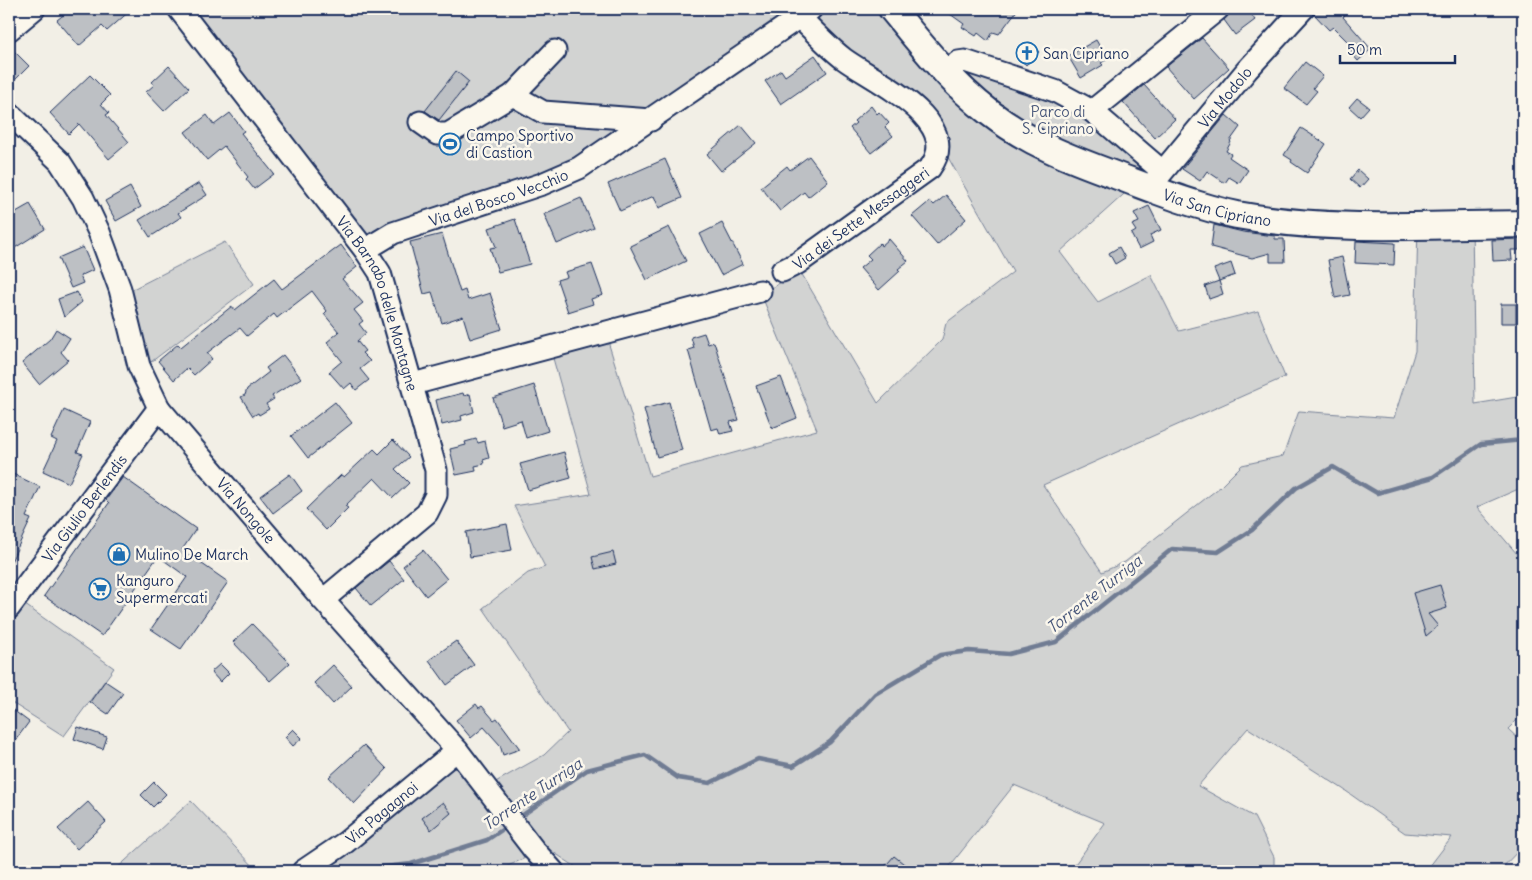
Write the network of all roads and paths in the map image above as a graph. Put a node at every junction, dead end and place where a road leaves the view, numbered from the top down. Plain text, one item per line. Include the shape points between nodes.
1 (34, 9) edge
2 (179, 9) edge
3 (892, 9) edge
4 (1218, 9) edge
5 (1303, 9) edge
6 (805, 13) edge
7 (9, 30) edge
8 (555, 51) dead end
9 (947, 73) junction
10 (513, 95) junction
11 (1092, 110) junction
12 (9, 113) edge
13 (651, 120) junction
14 (420, 122) dead end
15 (1156, 180) junction
16 (1523, 224) edge
17 (365, 250) junction
18 (782, 271) dead end
19 (760, 291) dead end
20 (413, 384) junction
21 (159, 408) junction
22 (323, 600) junction
23 (9, 608) edge
24 (457, 750) junction
25 (303, 871) edge
26 (553, 871) edge

1 - 7 street
2 - 17 street, Via Barnabo delle Montagne
3 - 9 main road, Via San Cipriano
4 - 11 street
5 - 15 street, Via Modolo via 1247,70
6 - 13 street, Via del Bosco Vecchio
6 - 18 street, Via dei Sette Messaggeri via 842,58 895,90 919,112 937,136 939,150 930,168
8 - 10 street
9 - 11 street, Via San Cipriano via 958,62 965,61 1055,91
9 - 15 main road, Via San Cipriano via 988,112 1026,137 1074,160
10 - 13 street via 544,112
10 - 14 street via 448,134 437,134
11 - 15 street, Via San Cipriano
12 - 21 street, Via Nongole via 60,162 83,198 120,289 139,366
13 - 17 street, Via del Bosco Vecchio via 566,174 393,233
15 - 16 main road, Via San Cipriano via 1213,209 1289,222 1340,225
17 - 20 street, Via Barnabo delle Montagne via 380,274
19 - 20 street
20 - 22 street, Via Barnabo delle Montagne via 436,470 435,500 419,520
21 - 22 street, Via Nongole
21 - 23 street, Via Giulio Berlendis
22 - 24 street, Via Nongole
24 - 25 street, Via Pagagnoi via 346,842
24 - 26 street, Via Nongole

